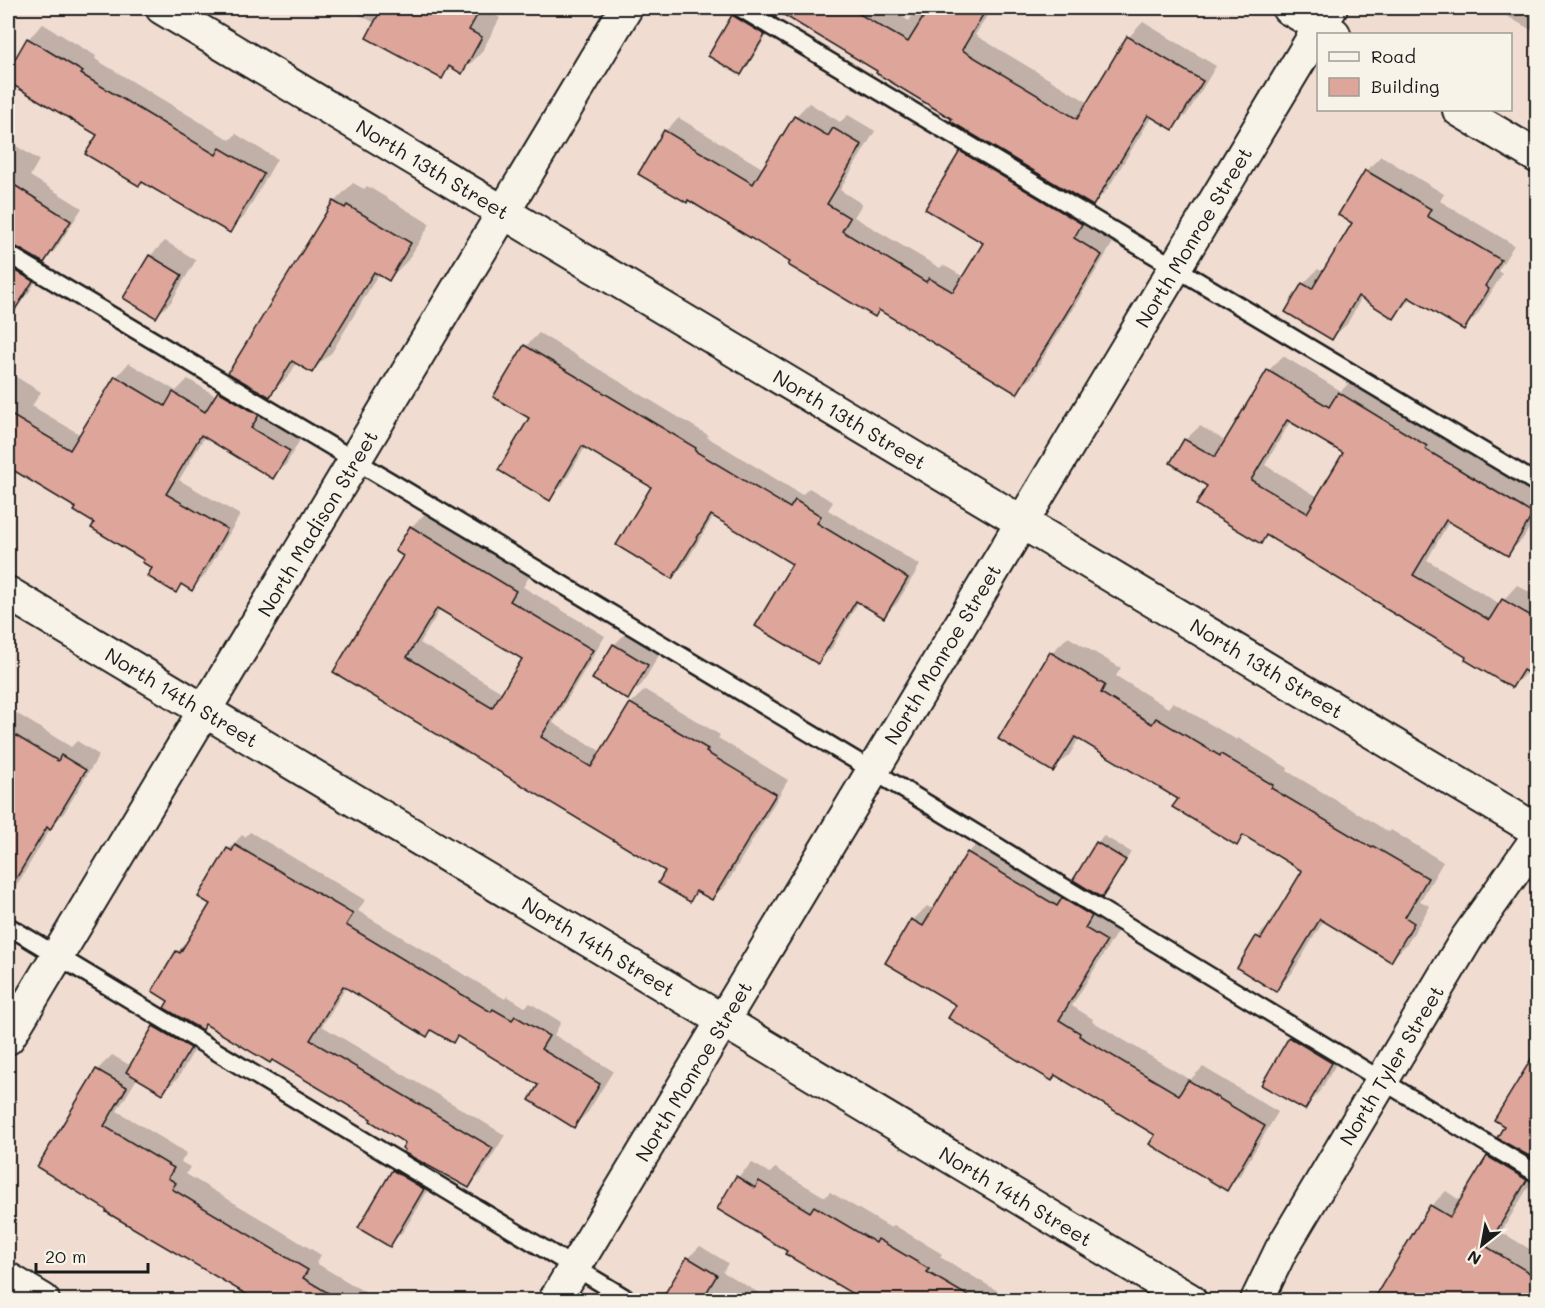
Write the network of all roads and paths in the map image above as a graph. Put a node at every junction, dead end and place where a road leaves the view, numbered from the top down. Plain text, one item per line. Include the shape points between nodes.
1 (162, 8) edge
2 (626, 8) edge
3 (741, 8) edge
4 (1288, 8) edge
5 (1328, 23) edge
6 (1317, 40) edge
7 (1461, 111) edge
8 (1538, 157) edge
9 (503, 211) junction
10 (8, 255) edge
11 (1175, 266) junction
12 (355, 459) junction
13 (1538, 484) edge
14 (1022, 522) junction
15 (8, 593) edge
16 (204, 710) junction
17 (871, 770) junction
18 (1538, 831) edge
19 (1538, 837) edge
20 (8, 926) edge
21 (57, 955) junction
22 (723, 1021) junction
23 (8, 1038) edge
24 (1382, 1081) junction
25 (1538, 1174) edge
26 (574, 1268) junction
27 (8, 1280) edge
28 (43, 1300) edge
29 (555, 1300) edge
30 (629, 1300) edge
31 (1190, 1300) edge
32 (1257, 1300) edge

1 - 9 street, North 13th Street
2 - 9 street, North Madison Street
3 - 11 lane
4 - 5 street
6 - 11 street, North Monroe Street
7 - 8 street
9 - 12 street, North Madison Street
9 - 14 street, North 13th Street
10 - 12 lane
11 - 13 lane
11 - 14 street, North Monroe Street
12 - 16 street, North Madison Street
12 - 17 lane
14 - 17 street, North Monroe Street
14 - 18 street, North 13th Street
15 - 16 street, North 14th Street
16 - 21 street, North Madison Street
16 - 22 street, North 14th Street
17 - 22 street, North Monroe Street
17 - 24 lane
19 - 24 street, North Tyler Street via 1467,938
20 - 21 lane
21 - 23 street, North Madison Street
21 - 26 lane
22 - 26 street, North Monroe Street
22 - 31 street, North 14th Street
24 - 25 lane
24 - 32 street, North Tyler Street via 1281,1250
26 - 29 street, North Monroe Street
26 - 30 lane
27 - 28 street

